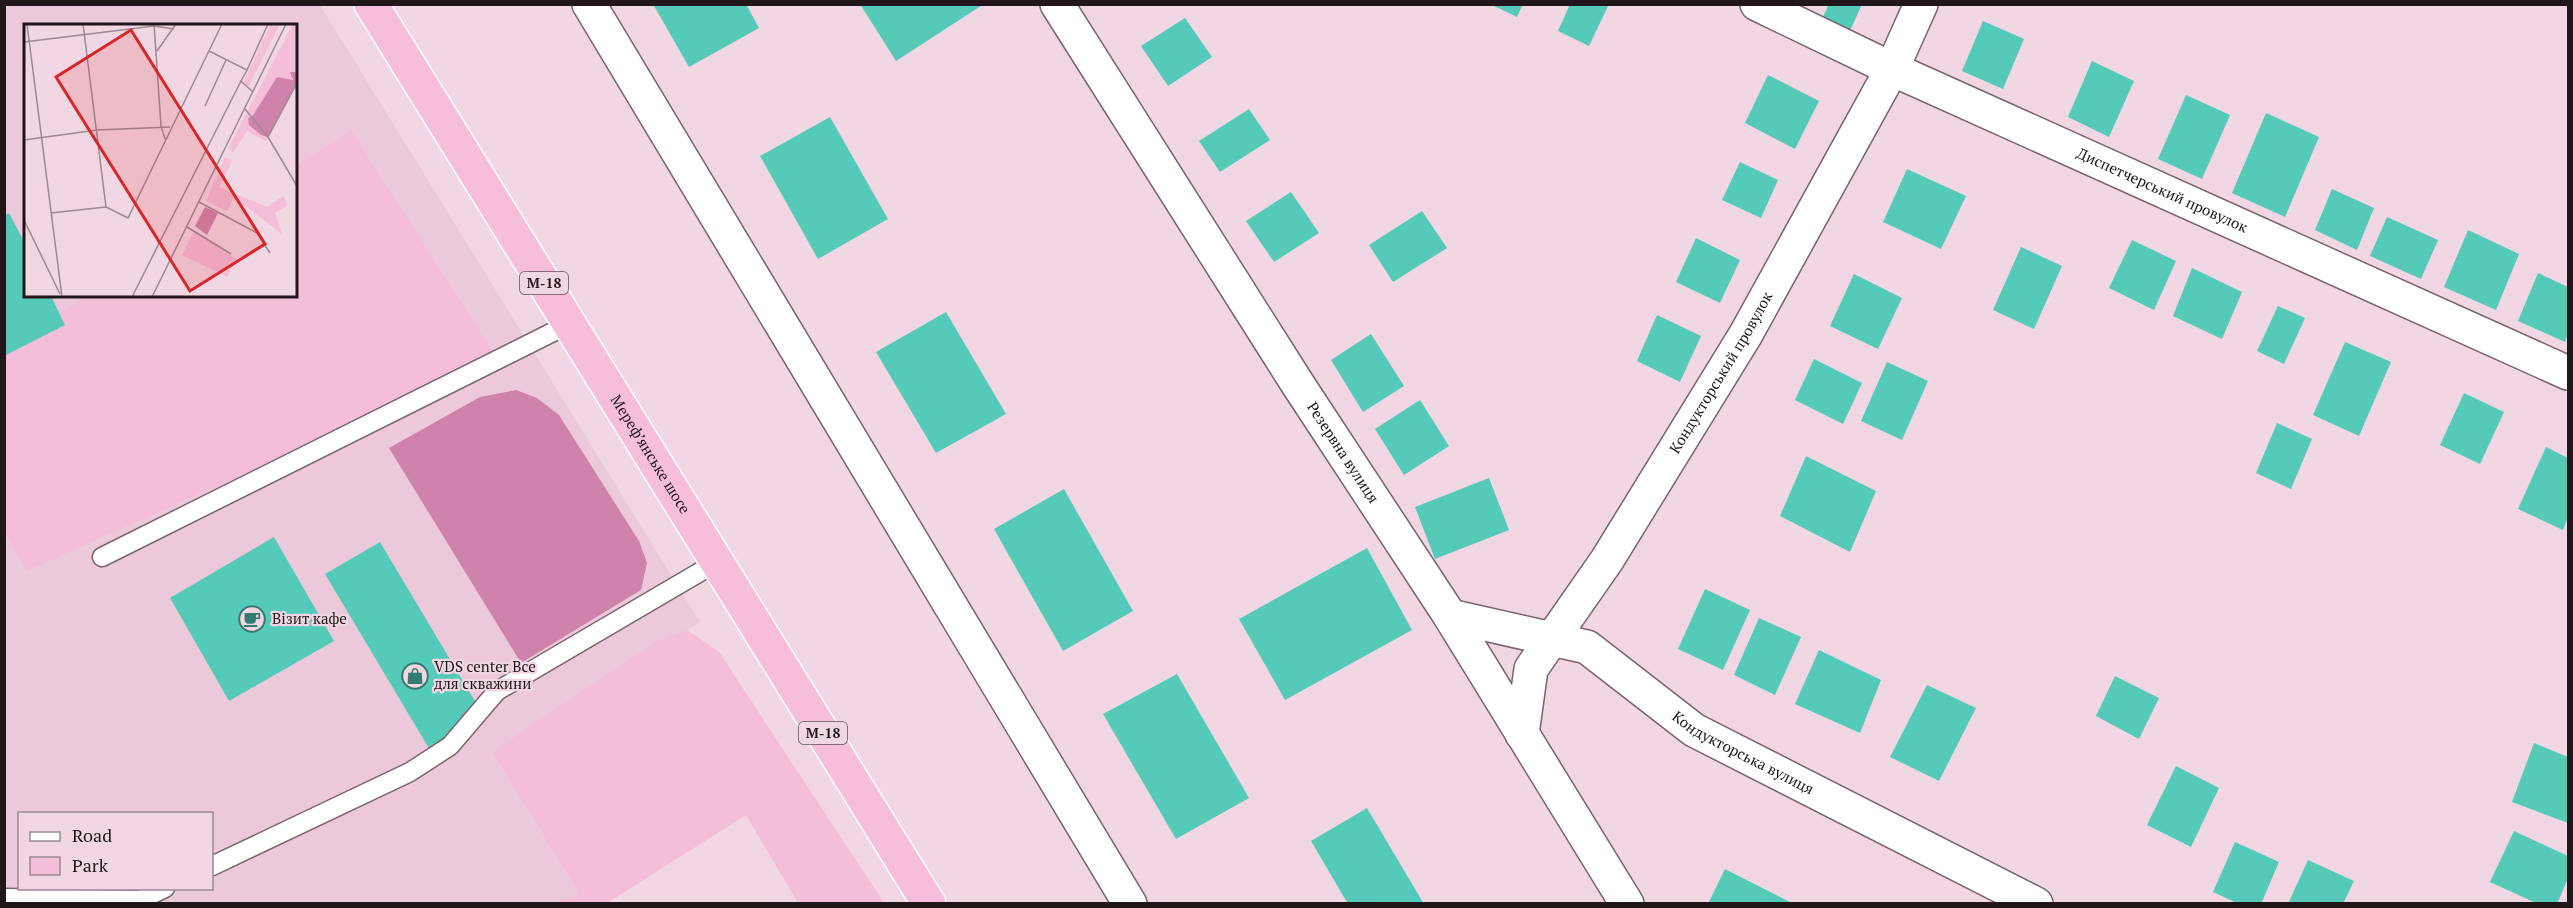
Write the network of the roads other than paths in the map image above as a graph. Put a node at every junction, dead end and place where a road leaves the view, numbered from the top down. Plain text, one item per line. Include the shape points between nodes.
1 (371, 4) edge
2 (589, 4) edge
3 (1057, 4) edge
4 (1757, 4) edge
5 (1921, 4) edge
6 (1892, 69) junction
7 (569, 324) junction
8 (2568, 374) edge
9 (102, 557) dead end
10 (717, 562) junction
11 (1450, 616) junction
12 (1551, 638) junction
13 (1522, 734) junction
14 (213, 866) edge
15 (161, 890) edge
16 (4, 898) edge
17 (929, 903) edge
18 (1130, 903) edge
19 (1628, 903) edge
20 (2036, 903) edge

1 - 7 highway, Мереф’янське шосе / М-18
2 - 18 street
3 - 11 street, Резервна вулиця
4 - 6 street, Диспетчерський провулок
5 - 6 street, Кондукторський провулок
6 - 8 street, Диспетчерський провулок
6 - 12 street, Кондукторський провулок via 1746,334 1607,560
7 - 9 lane
7 - 10 highway, Мереф’янське шосе / М-18
10 - 14 lane via 497,691 450,746 410,772
10 - 17 highway, Мереф’янське шосе / М-18
11 - 12 street, Кондукторська вулиця
11 - 13 street, Резервна вулиця
12 - 13 street, Кондукторський провулок via 1531,669
12 - 20 street, Кондукторська вулиця via 1587,647 1694,730
13 - 19 street, Резервна вулиця
15 - 16 lane via 140,900

